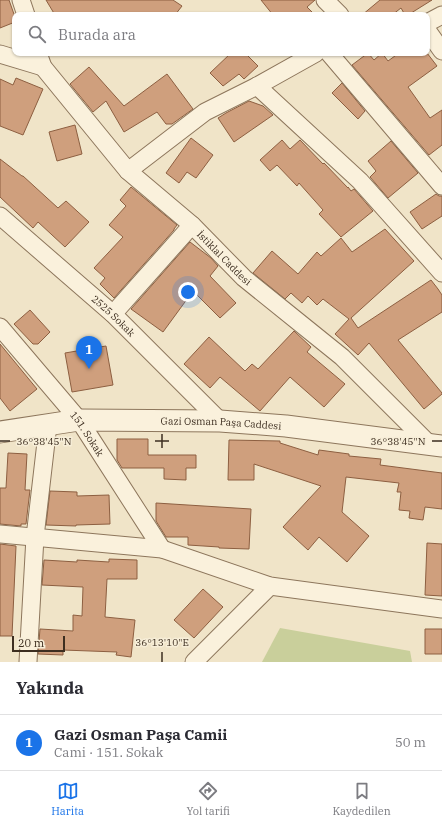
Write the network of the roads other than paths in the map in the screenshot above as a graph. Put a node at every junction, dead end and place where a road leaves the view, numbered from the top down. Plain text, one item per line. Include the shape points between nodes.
1 (21, 0) edge
2 (325, 0) edge
3 (25, 12) edge
4 (337, 12) edge
5 (442, 15) edge
6 (430, 21) edge
7 (430, 34) edge
8 (442, 51) edge
9 (0, 54) edge
10 (12, 56) edge
11 (13, 56) edge
12 (311, 56) edge
13 (332, 56) edge
14 (40, 60) edge
15 (257, 86) junction
16 (128, 171) junction
17 (442, 186) edge
18 (0, 216) edge
19 (192, 225) junction
20 (442, 273) edge
21 (113, 314) junction
22 (0, 327) edge
23 (79, 420) junction
24 (220, 421) junction
25 (48, 425) junction
26 (0, 432) edge
27 (436, 446) edge
28 (0, 534) edge
29 (35, 537) junction
30 (162, 549) junction
31 (270, 586) junction
32 (442, 609) edge
33 (28, 662) edge
34 (194, 662) edge

1 - 3 street
2 - 4 street
5 - 6 street
7 - 8 street
9 - 10 street
11 - 14 street
12 - 15 street
13 - 17 street
14 - 16 street, İstiklal Caddesi
15 - 16 street via 205,112
15 - 20 street via 360,181
16 - 19 street, İstiklal Caddesi
18 - 21 street, 2525 Sokak
19 - 21 street
19 - 27 street, İstiklal Caddesi via 244,278 342,357
21 - 24 street, 2525 Sokak
22 - 23 street, 151. Sokak
23 - 24 street, Gazi Osman Paşa Caddesi
23 - 25 street, Gazi Osman Paşa Caddesi
23 - 30 street, 151. Sokak
24 - 27 street, Gazi Osman Paşa Caddesi via 286,426
25 - 26 street, Gazi Osman Paşa Caddesi
25 - 29 street
28 - 29 street
29 - 30 street
29 - 33 street
30 - 31 street
31 - 32 street
31 - 34 street

